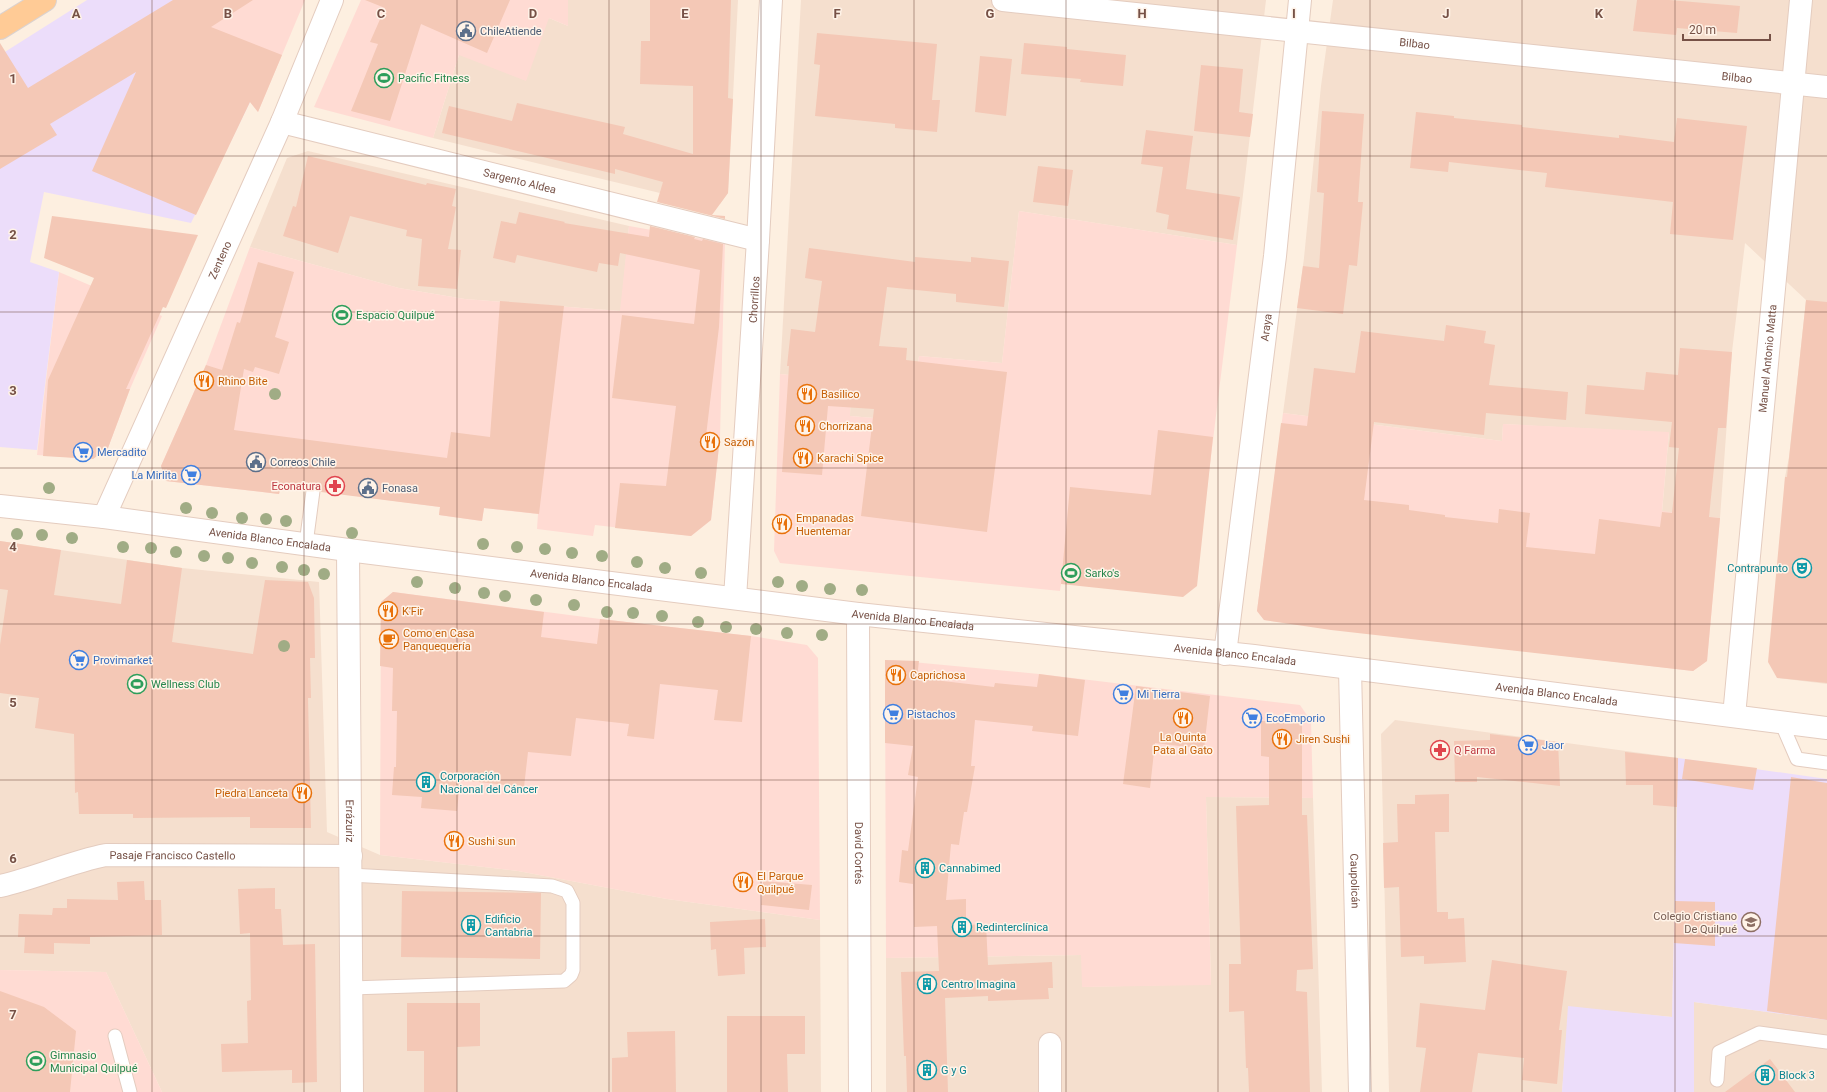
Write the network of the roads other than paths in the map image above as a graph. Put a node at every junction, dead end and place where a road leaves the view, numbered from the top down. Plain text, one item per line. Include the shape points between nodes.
1 (45, 0) edge
2 (332, 0) edge
3 (771, 0) edge
4 (1003, 0) edge
5 (1300, 0) edge
6 (1801, 0) edge
7 (0, 28) edge
8 (1296, 32) junction
9 (1793, 83) junction
10 (1827, 87) edge
11 (282, 122) junction
12 (758, 240) junction
13 (313, 491) dead end
14 (0, 506) edge
15 (104, 517) junction
16 (306, 544) junction
17 (348, 550) junction
18 (734, 598) junction
19 (858, 614) junction
20 (1225, 654) junction
21 (1350, 669) junction
22 (1734, 716) junction
23 (1781, 722) junction
24 (1827, 728) edge
25 (1827, 763) edge
26 (350, 866) junction
27 (0, 886) edge
28 (351, 988) junction
29 (115, 1036) dead end
30 (1827, 1042) edge
31 (1050, 1044) dead end
32 (1717, 1080) dead end
33 (130, 1092) edge
34 (352, 1092) edge
35 (860, 1092) edge
36 (1050, 1092) edge
37 (1360, 1092) edge

1 - 7 main road
2 - 11 street, Zenteno
3 - 12 street, Chorrillos
4 - 8 street, Bilbao
5 - 8 street, Araya
6 - 9 street, Manuel Antonio Matta
8 - 9 street, Bilbao
8 - 20 street, Araya via 1275,256
9 - 10 street, Bilbao
9 - 22 street, Manuel Antonio Matta
11 - 12 street, Sargento Aldea
11 - 15 street, Zenteno
12 - 18 street, Chorrillos
13 - 16 lane
14 - 15 street, Avenida Blanco Encalada
15 - 16 street, Avenida Blanco Encalada
16 - 17 street, Avenida Blanco Encalada
17 - 18 street, Avenida Blanco Encalada
17 - 26 street, Errázuriz
18 - 19 street, Avenida Blanco Encalada
19 - 20 street, Avenida Blanco Encalada
19 - 35 street, David Cortés
20 - 21 street, Avenida Blanco Encalada
21 - 22 street, Avenida Blanco Encalada
21 - 37 street, Caupolicán
22 - 23 street, Avenida Blanco Encalada
23 - 24 street, Avenida Blanco Encalada
23 - 25 lane via 1797,759
26 - 27 street, Pasaje Francisco Castello via 106,855
26 - 28 street, Errázuriz
26 - 28 lane via 382,876 560,887 570,896 573,910 573,970 564,981
28 - 34 street, Errázuriz
29 - 33 lane
30 - 32 lane via 1759,1033 1719,1052
31 - 36 street

